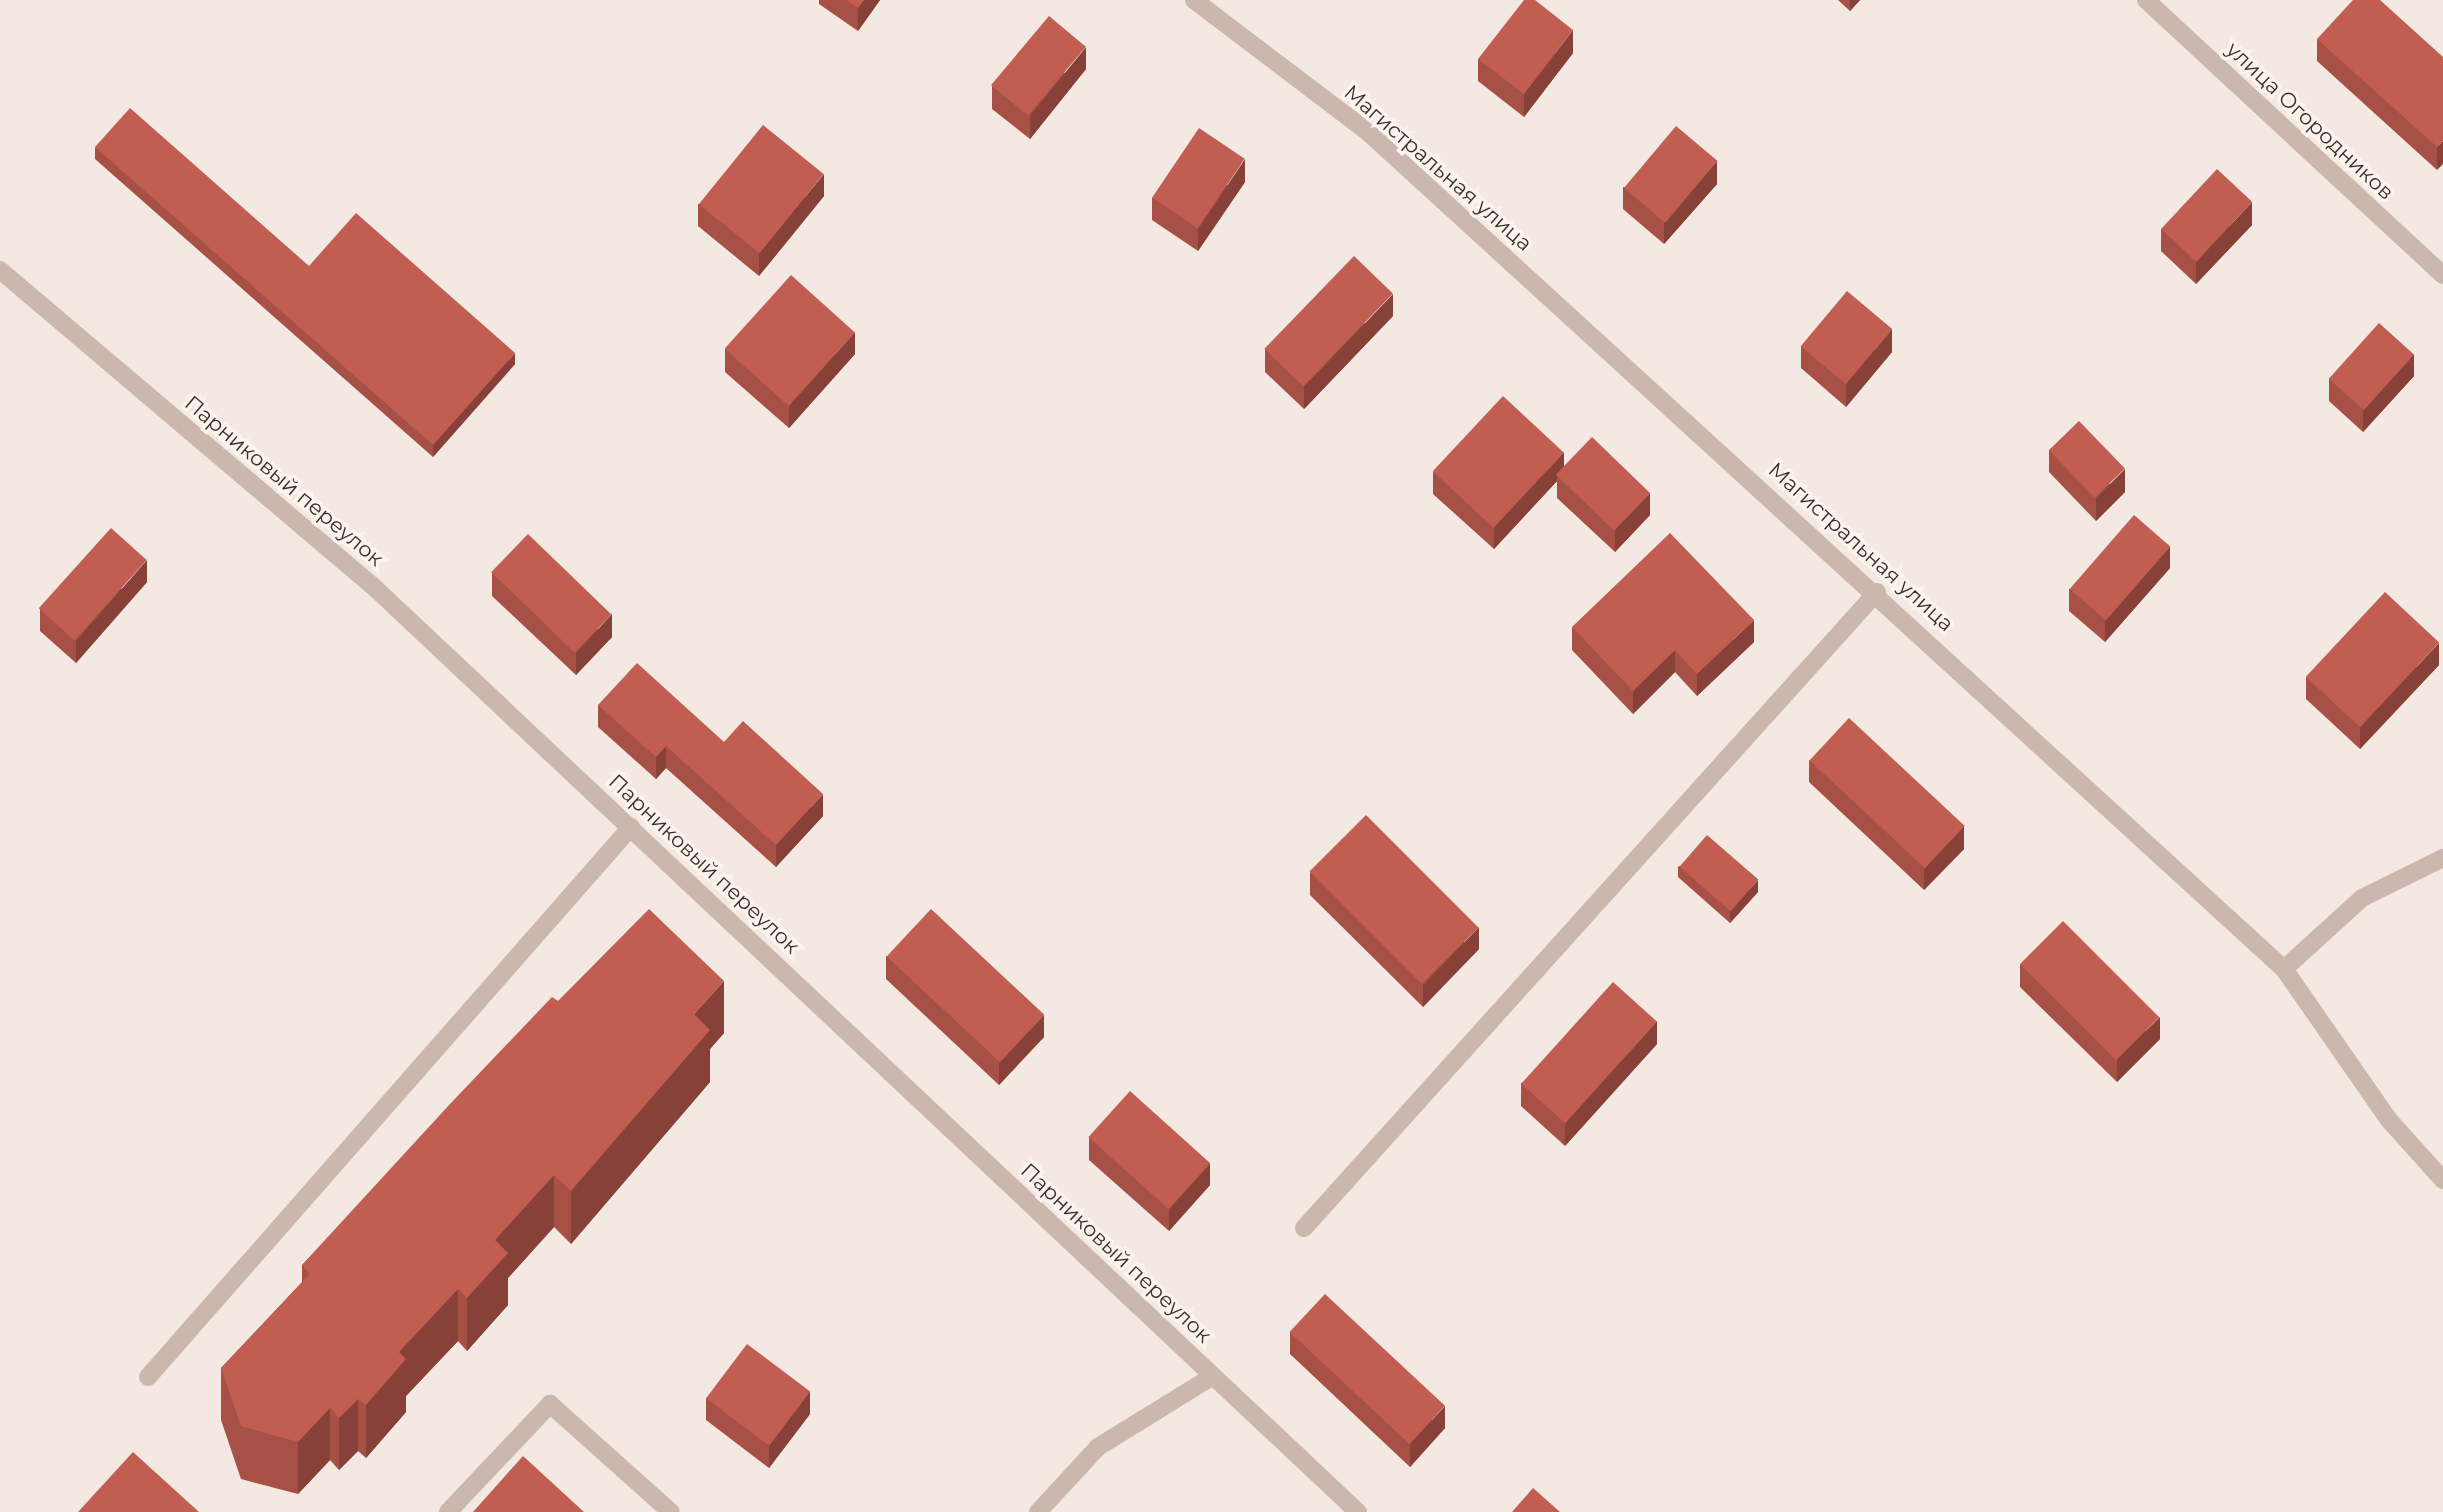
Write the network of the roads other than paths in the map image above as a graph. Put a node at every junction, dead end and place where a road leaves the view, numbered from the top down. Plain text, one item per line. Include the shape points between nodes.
1 (1194, 0) edge
2 (2146, 0) edge
3 (0, 270) edge
4 (2443, 275) edge
5 (1877, 592) junction
6 (631, 827) junction
7 (2443, 858) edge
8 (2284, 969) junction
9 (2443, 1181) edge
10 (1304, 1228) dead end
11 (1213, 1376) junction
12 (148, 1377) dead end
13 (448, 1512) edge
14 (671, 1512) edge
15 (1038, 1512) edge
16 (1358, 1512) edge

1 - 5 street, Магистральная улица via 1369,133
2 - 4 street, улица Огородников
3 - 6 street, Парниковый переулок via 376,589
5 - 8 street, Магистральная улица
5 - 10 street
6 - 11 street, Парниковый переулок
6 - 12 street
7 - 8 street via 2362,898
8 - 9 street, Магистральная улица via 2389,1120
11 - 15 street via 1098,1447
11 - 16 street, Парниковый переулок
13 - 14 street via 550,1404

